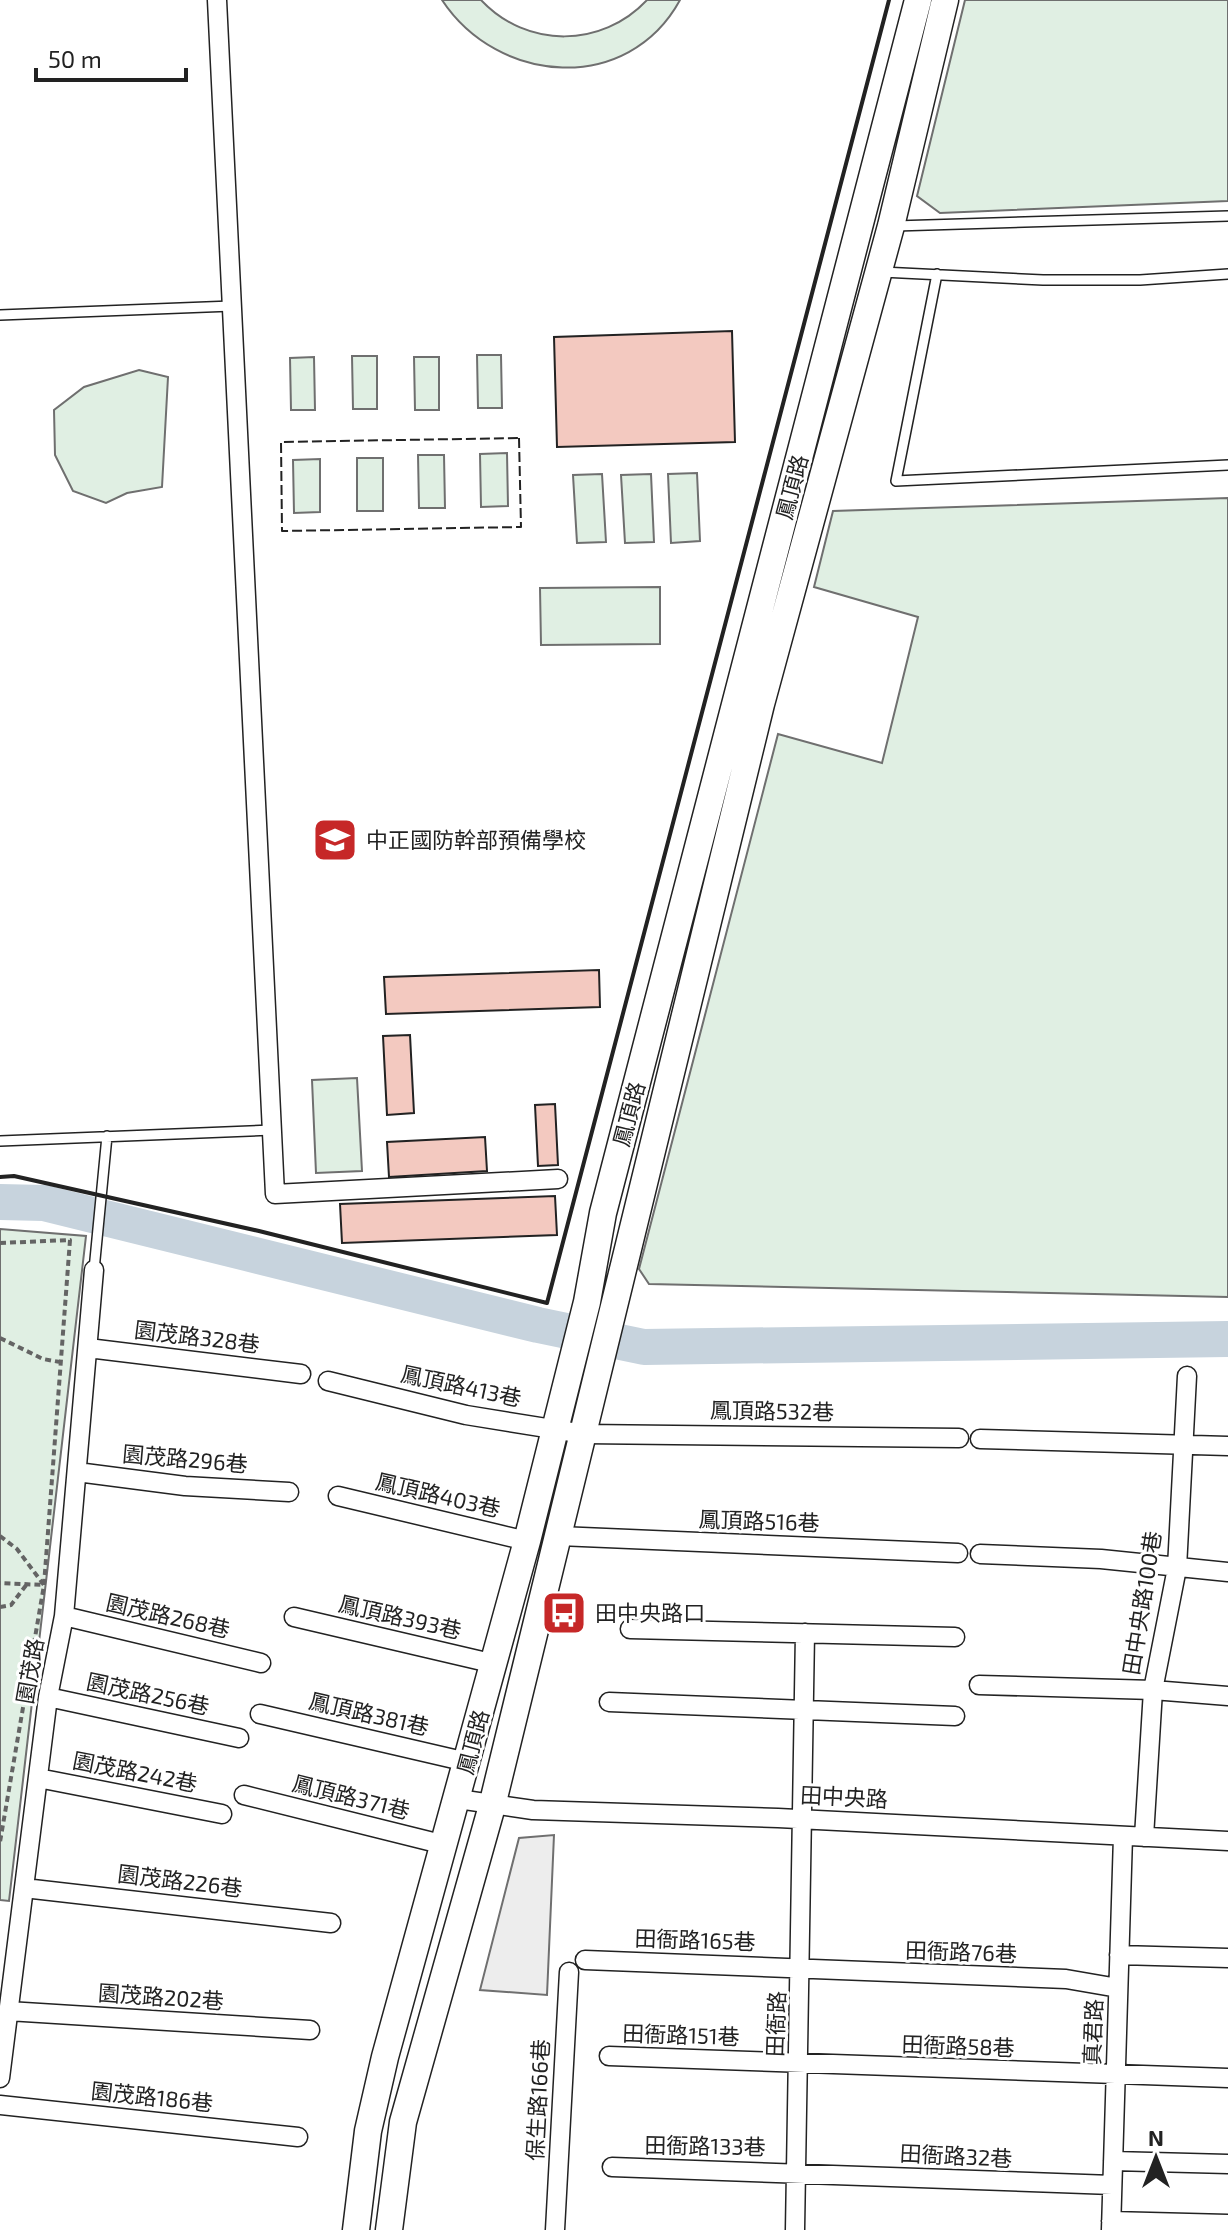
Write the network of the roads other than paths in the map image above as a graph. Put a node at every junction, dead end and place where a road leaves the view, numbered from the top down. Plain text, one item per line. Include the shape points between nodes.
1 (217, 0) edge
2 (918, 0) edge
3 (945, 0) edge
4 (1228, 216) edge
5 (891, 226) junction
6 (879, 272) junction
7 (937, 274) junction
8 (1228, 274) edge
9 (232, 306) junction
10 (0, 315) edge
11 (1228, 465) edge
12 (272, 1130) junction
13 (107, 1136) junction
14 (0, 1141) edge
15 (558, 1179) dead end
16 (94, 1270) joint
17 (88, 1348) junction
18 (301, 1374) dead end
19 (1187, 1376) dead end
20 (328, 1381) dead end
21 (555, 1428) junction
22 (584, 1434) junction
23 (959, 1438) dead end
24 (980, 1439) dead end
25 (1183, 1442) junction
26 (1228, 1446) edge
27 (77, 1472) junction
28 (289, 1492) dead end
29 (338, 1496) dead end
30 (559, 1536) junction
31 (527, 1541) junction
32 (958, 1553) dead end
33 (980, 1554) dead end
34 (1177, 1568) junction
35 (1228, 1572) edge
36 (64, 1616) junction
37 (294, 1617) dead end
38 (630, 1629) dead end
39 (805, 1633) junction
40 (955, 1637) dead end
41 (261, 1663) dead end
42 (495, 1664) junction
43 (979, 1685) dead end
44 (1153, 1690) junction
45 (1228, 1696) edge
46 (48, 1697) junction
47 (609, 1702) dead end
48 (805, 1710) junction
49 (260, 1714) dead end
50 (955, 1716) dead end
51 (239, 1738) dead end
52 (467, 1762) junction
53 (38, 1778) junction
54 (244, 1795) dead end
55 (458, 1799) junction
56 (492, 1806) junction
57 (222, 1814) dead end
58 (803, 1819) junction
59 (1123, 1836) junction
60 (1144, 1837) junction
61 (1228, 1841) edge
62 (445, 1845) junction
63 (24, 1888) junction
64 (331, 1923) dead end
65 (9, 1934) edge
66 (1119, 1955) junction
67 (1228, 1958) edge
68 (585, 1960) dead end
69 (802, 1968) junction
70 (569, 1972) dead end
71 (1118, 1988) junction
72 (8, 2011) junction
73 (310, 2030) dead end
74 (609, 2056) dead end
75 (799, 2064) junction
76 (0, 2075) edge
77 (1116, 2076) junction
78 (1228, 2078) edge
79 (0, 2105) edge
80 (298, 2137) dead end
81 (1113, 2161) junction
82 (1228, 2164) edge
83 (612, 2167) dead end
84 (797, 2172) junction
85 (1112, 2185) junction
86 (1228, 2224) edge
87 (1111, 2226) edge
88 (356, 2230) edge
89 (389, 2230) edge
90 (555, 2230) edge
91 (795, 2230) edge

1 - 9 street
2 - 21 main road, 鳳頂路 via 603,1213
3 - 5 main road, 鳳頂路
4 - 5 lane
5 - 6 main road, 鳳頂路
6 - 7 lane
6 - 22 main road, 鳳頂路 via 761,704
7 - 8 lane via 1140,280
7 - 11 lane via 896,481
9 - 10 lane
9 - 12 street
12 - 13 lane
12 - 15 street via 275,1194
13 - 14 lane
13 - 16 lane
16 - 17 street, 園茂路
17 - 18 street, 園茂路328巷
17 - 27 street, 園茂路
19 - 25 street, 田中央路100巷
20 - 21 street, 鳳頂路413巷 via 466,1415
21 - 22 street, 鳳頂路413巷
21 - 31 main road, 鳳頂路
22 - 23 street, 鳳頂路532巷
22 - 30 main road, 鳳頂路
24 - 25 street
25 - 26 street
25 - 34 street, 田中央路100巷
27 - 28 street, 園茂路296巷
27 - 36 street, 園茂路
29 - 31 street, 鳳頂路403巷
30 - 32 street, 鳳頂路516巷
30 - 56 main road, 鳳頂路
31 - 42 main road, 鳳頂路
33 - 34 street
34 - 35 street
34 - 44 street, 田中央路100巷
36 - 41 street, 園茂路268巷
36 - 46 street, 園茂路
37 - 42 street, 鳳頂路393巷
38 - 39 street
39 - 40 street
39 - 48 street, 田衙路
42 - 52 main road, 鳳頂路
43 - 44 street
44 - 45 street
44 - 60 street, 田中央路100巷
46 - 51 street, 園茂路256巷
46 - 53 street, 園茂路
47 - 48 street
48 - 50 street
48 - 58 street, 田衙路
49 - 52 street, 鳳頂路381巷
52 - 55 main road, 鳳頂路
53 - 57 street, 園茂路242巷
53 - 63 street, 園茂路
54 - 62 street, 鳳頂路371巷
55 - 56 street, 田中央路
55 - 62 main road, 鳳頂路
56 - 58 street, 田中央路
56 - 89 main road, 鳳頂路 via 403,2122
58 - 59 street, 田中央路
58 - 69 street, 田衙路
59 - 60 street, 田中央路
59 - 66 street, 真君路
60 - 61 street, 田中央路
62 - 88 main road, 鳳頂路 via 368,2131
63 - 64 street, 園茂路226巷
63 - 65 street, 園茂路
65 - 72 street, 園茂路
66 - 67 street
66 - 71 street, 真君路
68 - 69 street, 田衙路165巷
69 - 71 street, 田衙路76巷 via 1066,1979
69 - 75 street, 田衙路
70 - 90 street, 保生路166巷
71 - 77 street, 真君路
72 - 73 street, 園茂路202巷
72 - 76 street, 園茂路
74 - 75 street, 田衙路151巷
75 - 77 street, 田衙路58巷
75 - 84 street, 田衙路
77 - 78 street, 田衙路58巷
77 - 81 street, 真君路
79 - 80 street, 園茂路186巷
81 - 82 street
81 - 85 street, 真君路
83 - 84 street, 田衙路133巷
84 - 85 street, 田衙路32巷
84 - 91 street, 田衙路
85 - 87 street, 真君路
86 - 87 street

